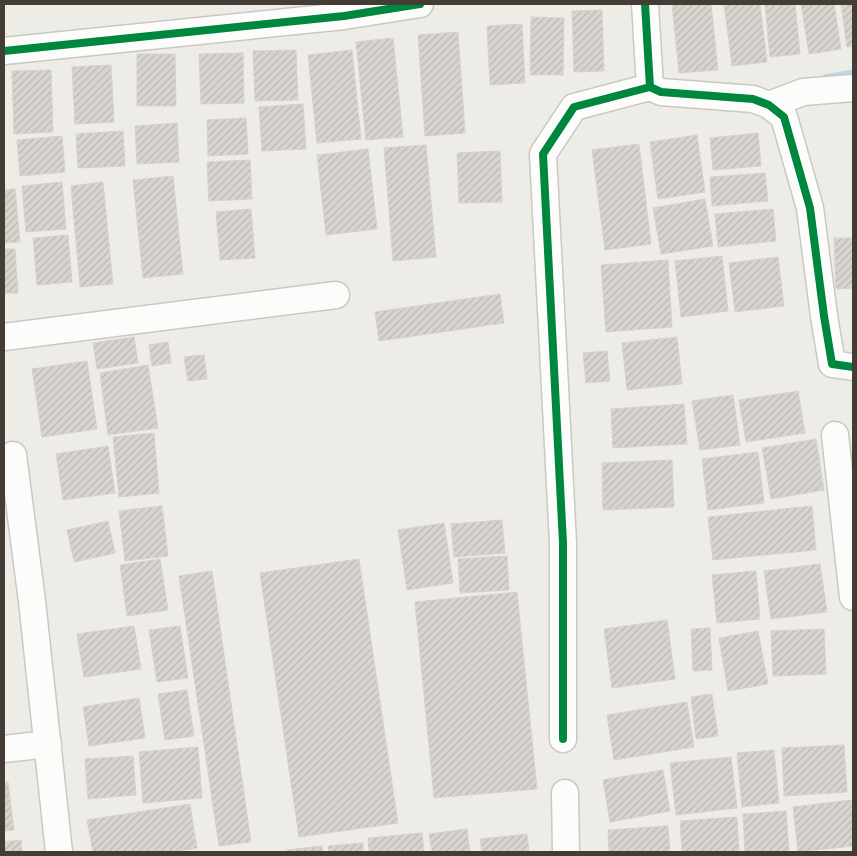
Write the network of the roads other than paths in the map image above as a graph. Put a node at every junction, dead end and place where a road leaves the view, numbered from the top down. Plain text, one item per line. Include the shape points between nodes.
1 (420, 4) edge
2 (645, 4) edge
3 (344, 10) edge
4 (4, 51) edge
5 (650, 87) junction
6 (853, 88) edge
7 (769, 105) junction
8 (336, 295) dead end
9 (4, 337) edge
10 (843, 366) edge
11 (836, 435) dead end
12 (12, 455) dead end
13 (853, 597) edge
14 (563, 739) dead end
15 (48, 744) junction
16 (4, 749) edge
17 (565, 793) dead end
18 (59, 852) edge
19 (566, 852) edge

1 - 3 street
2 - 5 street
3 - 4 street
5 - 7 street via 661,92 753,99
5 - 14 street via 574,107 543,154 563,543
6 - 7 street via 803,92
7 - 10 street via 784,117 810,208 824,316
8 - 9 street
11 - 13 street
12 - 15 street
15 - 16 street
15 - 18 street
17 - 19 street

